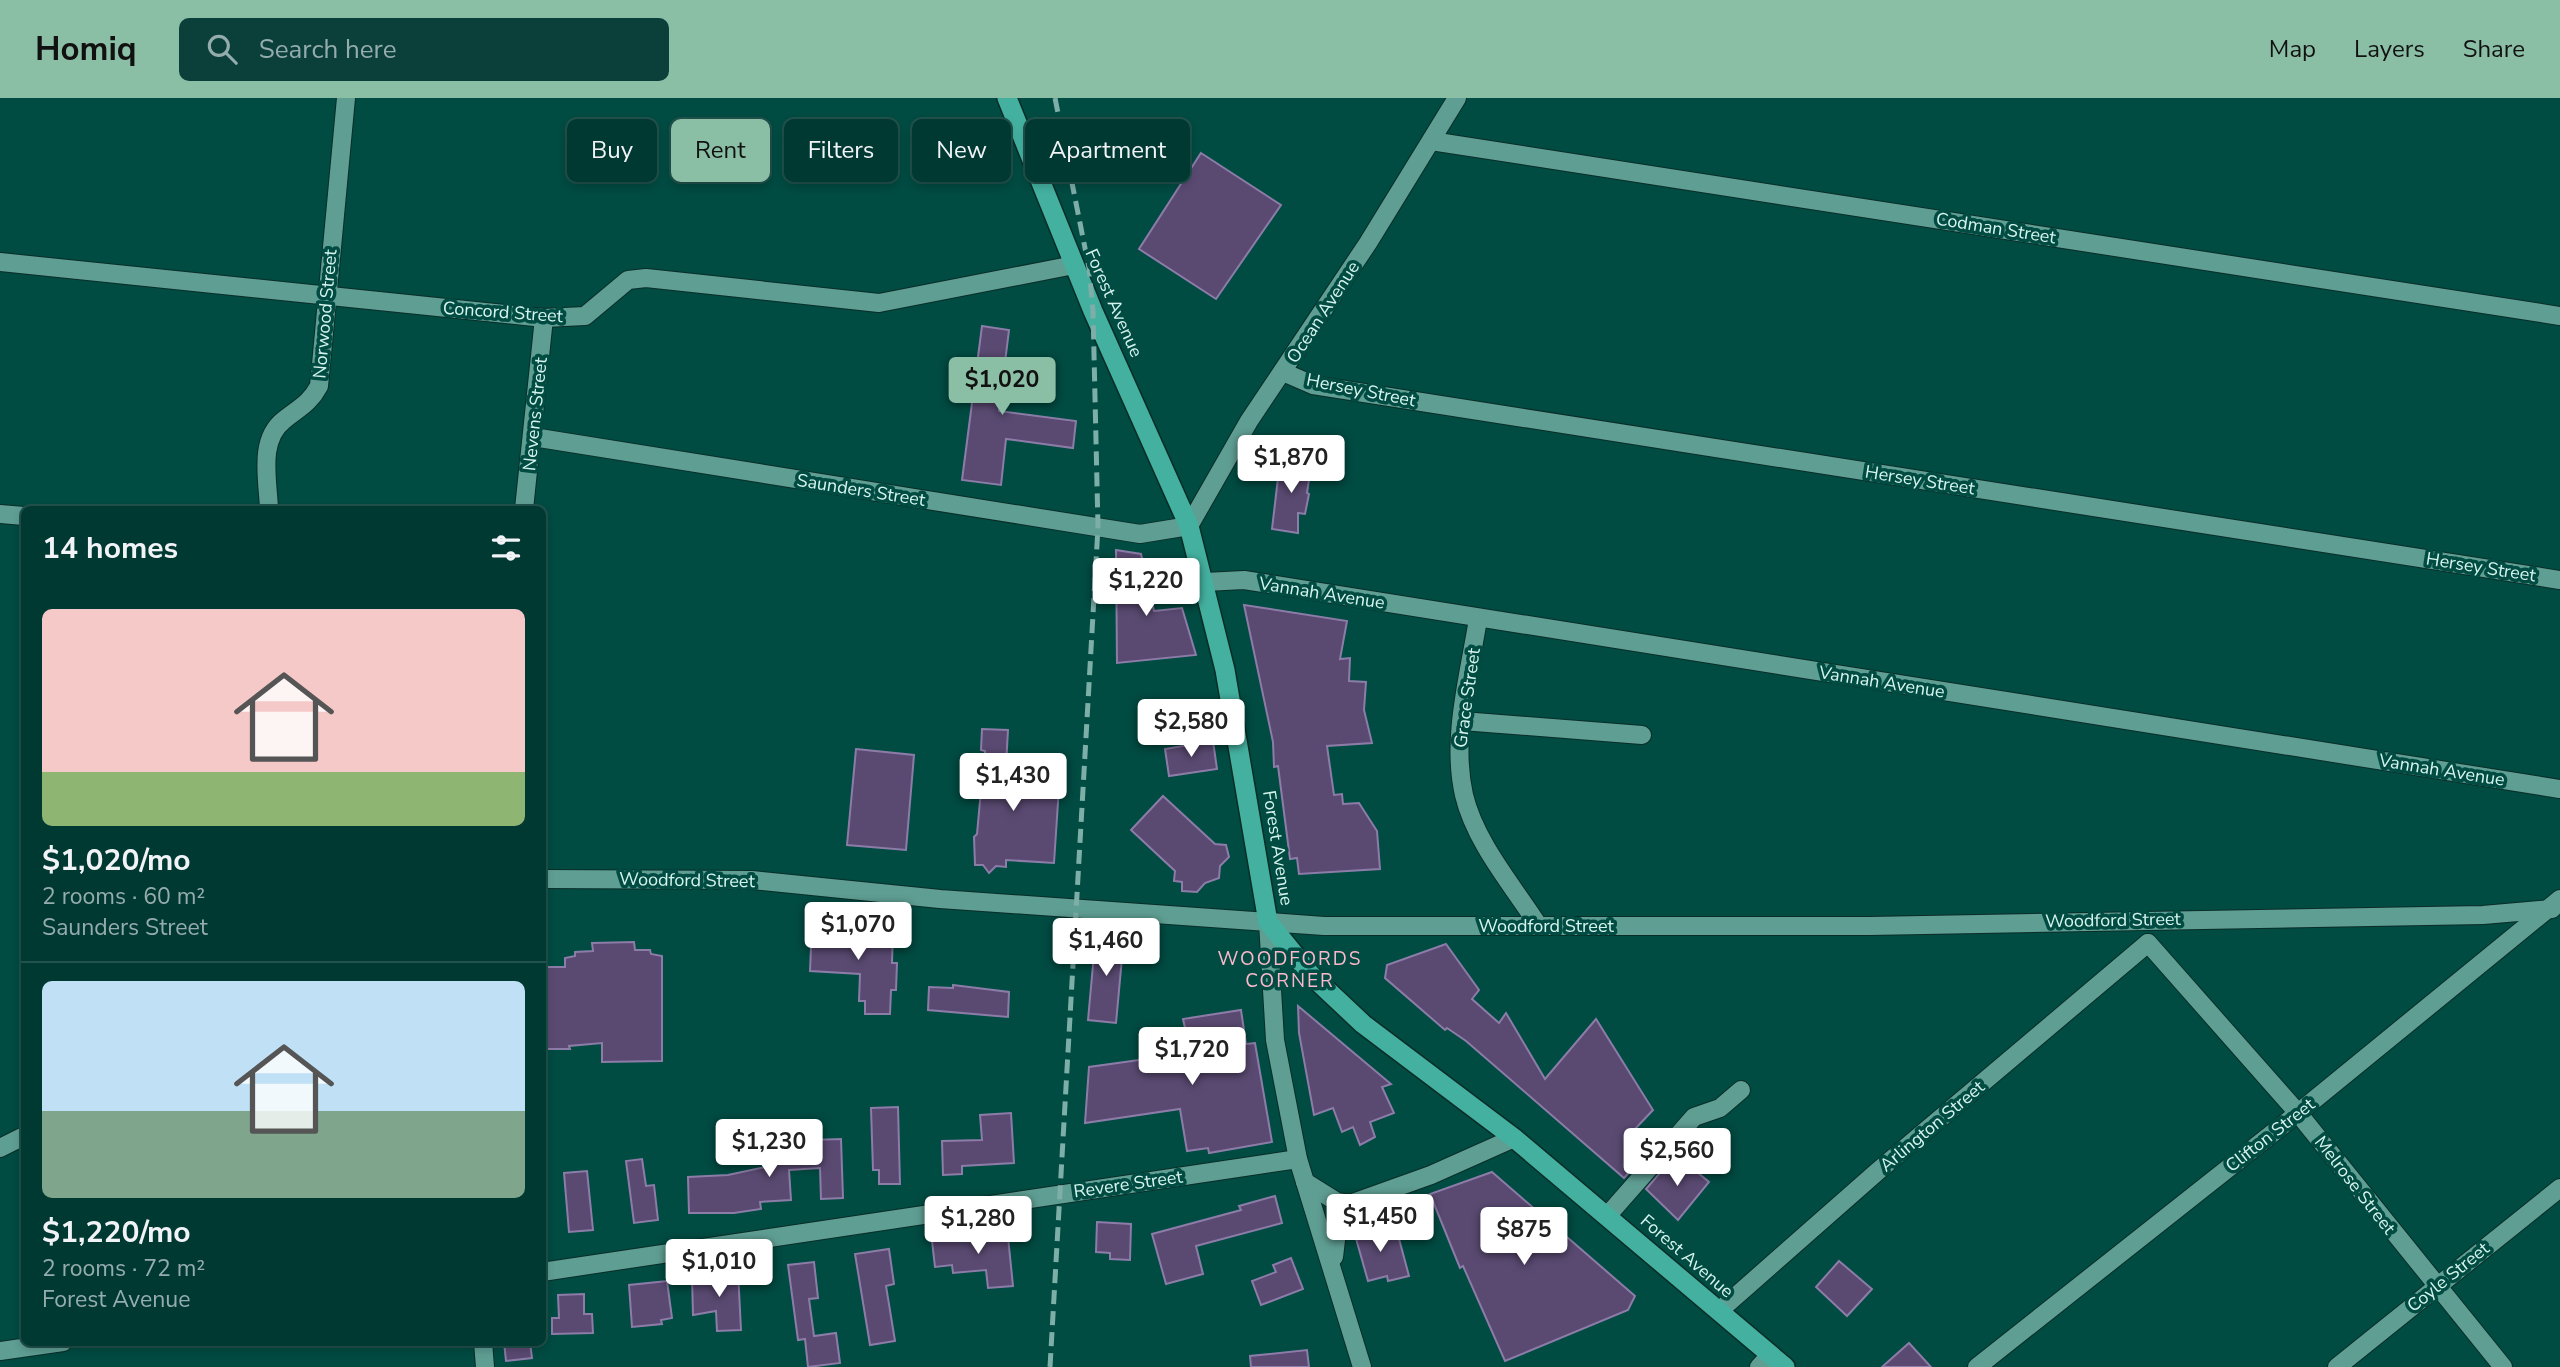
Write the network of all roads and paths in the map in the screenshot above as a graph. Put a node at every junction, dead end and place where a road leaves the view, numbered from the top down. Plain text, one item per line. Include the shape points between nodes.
1 (346, 98) edge
2 (1007, 98) edge
3 (1457, 98) edge
4 (1431, 141) junction
5 (0, 262) edge
6 (1074, 265) junction
7 (327, 296) junction
8 (2560, 316) edge
9 (544, 318) junction
10 (1283, 372) junction
11 (533, 437) junction
12 (269, 506) edge
13 (524, 506) edge
14 (0, 514) edge
15 (21, 516) edge
16 (1189, 526) junction
17 (2560, 580) edge
18 (1205, 582) junction
19 (1478, 619) junction
20 (1462, 721) junction
21 (1642, 735) dead end
22 (2560, 789) edge
23 (546, 879) edge
24 (2556, 904) edge
25 (2146, 918) junction
26 (1268, 922) junction
27 (1538, 925) junction
28 (2148, 943) junction
29 (1741, 1090) dead end
30 (2298, 1113) junction
31 (21, 1138) edge
32 (1514, 1138) junction
33 (0, 1148) edge
34 (1298, 1159) junction
35 (1304, 1182) junction
36 (2560, 1188) edge
37 (1350, 1204) junction
38 (1608, 1215) junction
39 (546, 1271) edge
40 (1334, 1275) junction
41 (2436, 1287) junction
42 (1719, 1311) junction
43 (34, 1346) edge
44 (483, 1346) edge
45 (0, 1351) edge
46 (1771, 1363) edge
47 (485, 1367) edge
48 (1362, 1367) edge
49 (1977, 1367) edge
50 (2337, 1367) edge
51 (2503, 1367) edge

1 - 7 street, Norwood Street
2 - 6 highway, Forest Avenue
3 - 4 street, Ocean Avenue
4 - 8 street, Codman Street
4 - 10 street, Ocean Avenue
5 - 7 street, Concord Street
6 - 9 street, Concord Street via 879,303 646,278 628,280 585,316
6 - 16 highway, Forest Avenue
7 - 9 street, Concord Street
7 - 12 street, Norwood Street via 319,386 310,403 281,422 268,439
9 - 11 street, Nevens Street
10 - 16 street, Ocean Avenue
10 - 17 street, Hersey Street via 1313,385
11 - 13 street, Nevens Street
11 - 16 street, Saunders Street via 1140,534
14 - 15 street
16 - 18 highway, Forest Avenue
18 - 19 street, Vannah Avenue via 1244,580
18 - 26 highway, Forest Avenue via 1239,740
19 - 20 street, Grace Street
19 - 22 street, Vannah Avenue
20 - 21 street
20 - 27 street, Grace Street via 1459,754 1464,795 1473,820
23 - 26 street, Woodford Street via 752,880 975,902
24 - 25 street, Woodford Street via 2483,915
24 - 30 street, Clifton Street
25 - 27 street, Woodford Street via 1869,926
25 - 28 street
26 - 27 street, Woodford Street
26 - 32 highway, Forest Avenue via 1312,976 1363,1024
26 - 34 street via 1275,1040
28 - 30 street, Melrose Street
28 - 42 street, Arlington Street
29 - 38 street via 1720,1108 1694,1117
30 - 41 street, Melrose Street
30 - 49 street, Clifton Street
31 - 33 street
32 - 37 street
32 - 38 highway, Forest Avenue
34 - 35 street
34 - 39 street, Revere Street
35 - 37 street via 1337,1202
35 - 40 street
36 - 41 street, Coyle Street
37 - 40 street via 1339,1215
38 - 42 highway, Forest Avenue
40 - 48 street
41 - 50 street, Coyle Street
41 - 51 street, Melrose Street
42 - 46 highway, Forest Avenue
43 - 45 street
44 - 47 street

